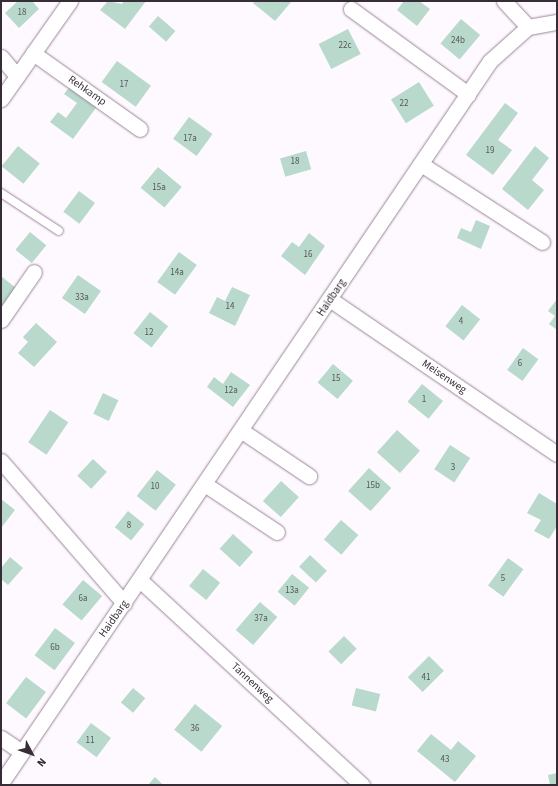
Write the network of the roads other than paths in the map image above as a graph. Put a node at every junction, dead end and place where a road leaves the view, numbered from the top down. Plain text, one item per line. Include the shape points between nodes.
1 (70, 1) edge
2 (504, 1) edge
3 (351, 9) dead end
4 (557, 22) edge
5 (528, 27) junction
6 (33, 53) junction
7 (1, 57) edge
8 (17, 76) junction
9 (468, 94) junction
10 (1, 99) edge
11 (140, 129) dead end
12 (421, 164) junction
13 (1, 193) edge
14 (58, 231) dead end
15 (542, 242) dead end
16 (34, 272) dead end
17 (331, 300) junction
18 (1, 320) edge
19 (242, 431) junction
20 (557, 454) edge
21 (1, 461) edge
22 (309, 476) dead end
23 (206, 485) junction
24 (277, 532) dead end
25 (141, 581) junction
26 (124, 603) junction
27 (1, 738) edge
28 (22, 752) junction
29 (1, 783) edge
30 (362, 785) edge

1 - 6 street
2 - 5 street
3 - 9 street
4 - 5 street
5 - 9 street, Haidbarg via 490,61
6 - 8 street
6 - 11 street, Rehkamp
7 - 8 street
8 - 10 street
9 - 12 street, Haidbarg
12 - 15 street
12 - 17 street, Haidbarg
13 - 14 lane
16 - 18 street
17 - 19 street, Haidbarg
17 - 20 street, Meisenweg
19 - 22 street
19 - 23 street, Haidbarg
21 - 26 street
23 - 24 street
23 - 25 street, Haidbarg
25 - 26 street, Haidbarg
25 - 30 street, Tannenweg
26 - 28 street, Haidbarg
27 - 28 street
28 - 29 street, Haidbarg

